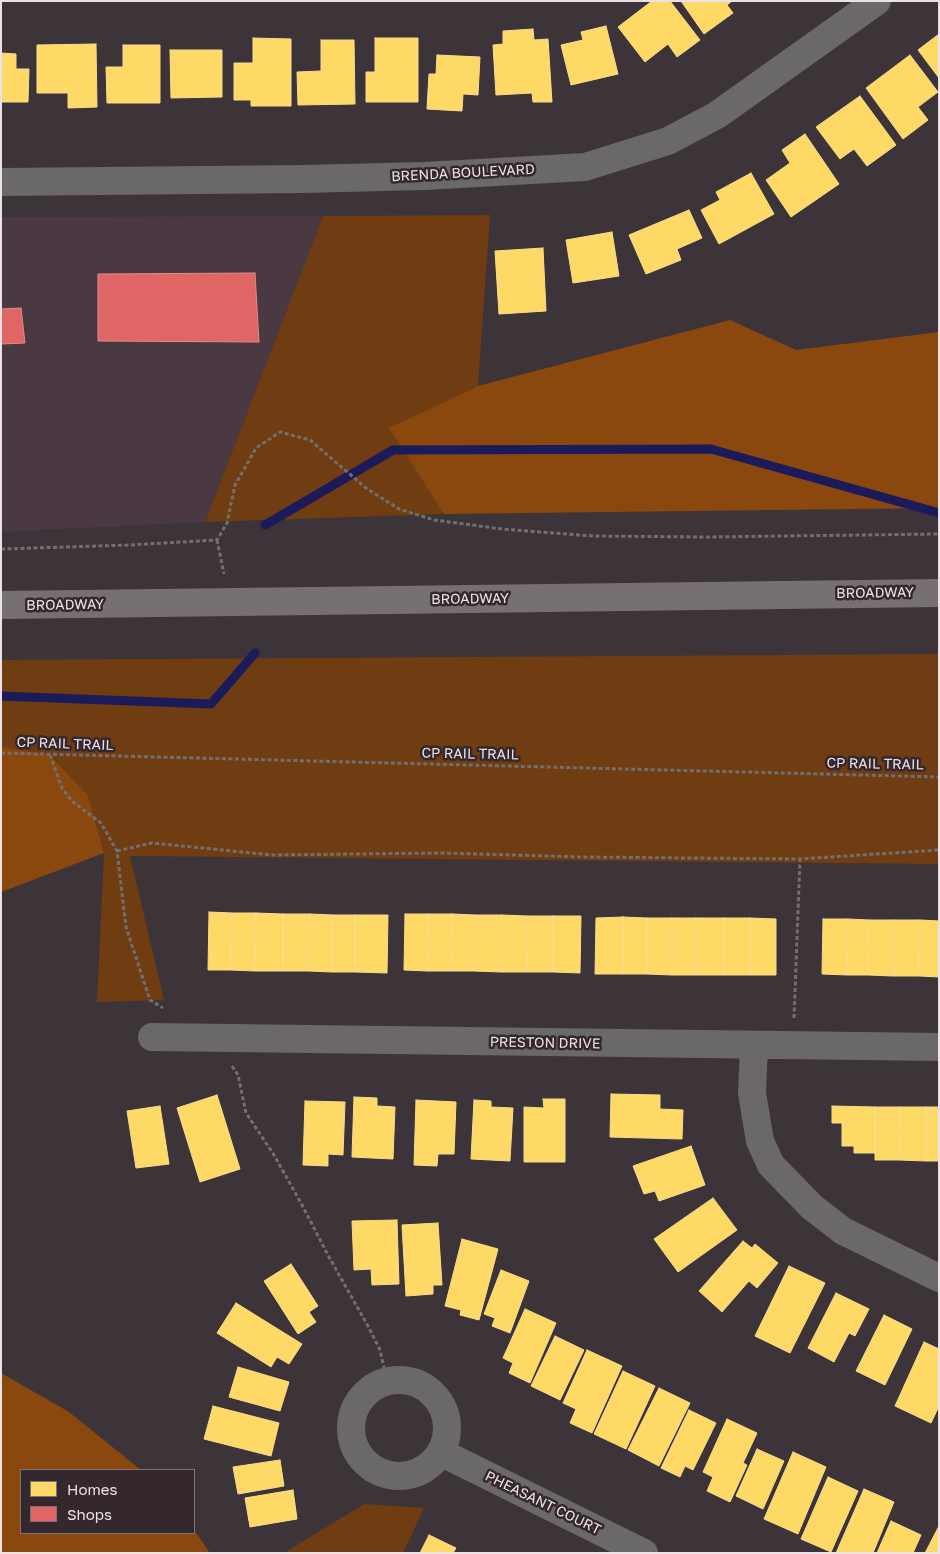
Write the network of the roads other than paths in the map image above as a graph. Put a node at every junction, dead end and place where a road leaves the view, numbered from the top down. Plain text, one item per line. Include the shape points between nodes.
1 (878, 1) edge
2 (1, 182) edge
3 (939, 592) edge
4 (1, 605) edge
5 (152, 1037) dead end
6 (754, 1046) junction
7 (939, 1047) edge
8 (939, 1278) edge
9 (442, 1453) junction
10 (644, 1553) edge

1 - 2 street, BRENDA BOULEVARD via 717,115 668,141 585,167 425,176
3 - 4 main road, BROADWAY
5 - 6 street, PRESTON DRIVE
6 - 7 street, PRESTON DRIVE
6 - 8 street via 752,1093 760,1141 770,1165 812,1207 843,1231
9 - 9 street via 429,1466 414,1474 397,1476 372,1469 360,1458 352,1443 350,1425 353,1409 363,1395 380,1382 396,1379 413,1381 428,1389 442,1405 448,1421
9 - 10 street, PHEASANT COURT

